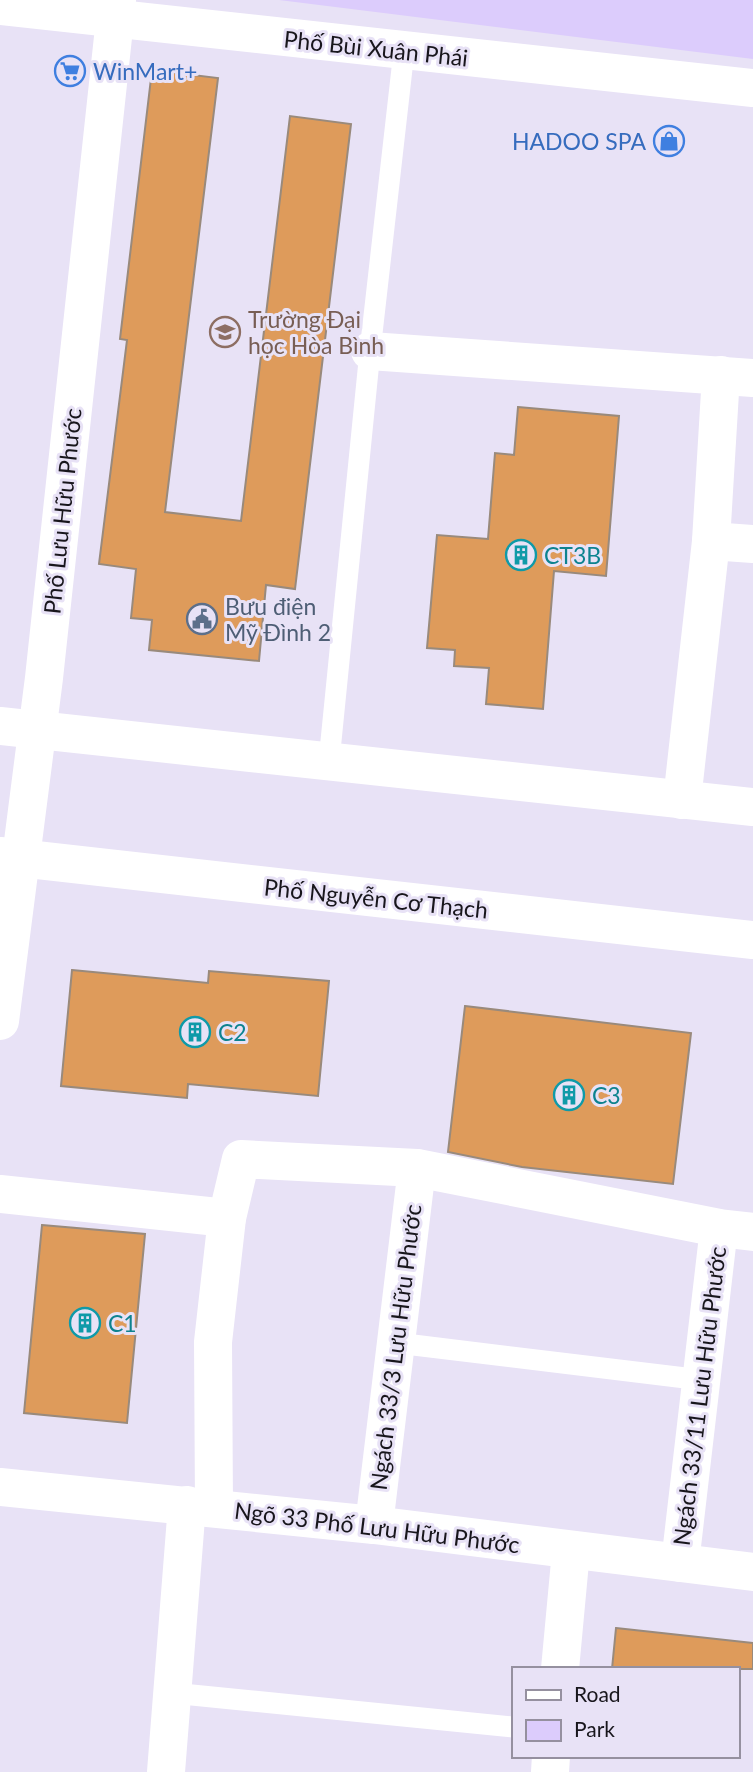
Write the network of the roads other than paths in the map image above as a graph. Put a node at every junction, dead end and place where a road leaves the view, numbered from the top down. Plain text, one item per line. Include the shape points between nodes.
1 (0, 6) edge
2 (116, 10) edge
3 (404, 51) junction
4 (753, 88) edge
5 (370, 351) junction
6 (737, 377) edge
7 (711, 541) junction
8 (753, 544) edge
9 (18, 728) edge
10 (329, 761) junction
11 (682, 800) junction
12 (753, 807) edge
13 (11, 857) edge
14 (753, 940) edge
15 (0, 1021) edge
16 (417, 1168) junction
17 (0, 1194) edge
18 (227, 1218) junction
19 (736, 1230) edge
20 (397, 1343) junction
21 (702, 1380) junction
22 (0, 1488) edge
23 (200, 1506) junction
24 (374, 1525) junction
25 (571, 1550) junction
26 (680, 1563) junction
27 (753, 1572) edge
28 (560, 1667) edge
29 (172, 1693) junction
30 (512, 1727) edge
31 (166, 1772) edge

1 - 2 street, Phố Bùi Xuân Phái
2 - 3 street, Phố Bùi Xuân Phái
2 - 9 street, Phố Lưu Hữu Phước
3 - 4 street, Phố Bùi Xuân Phái
3 - 5 lane
5 - 6 street
5 - 10 lane
6 - 7 street
7 - 8 street
7 - 11 street
9 - 10 street
9 - 13 street, Phố Lưu Hữu Phước
10 - 11 street
11 - 12 street
13 - 14 street, Phố Nguyễn Cơ Thạch
13 - 15 street, Phố Lưu Hữu Phước
16 - 18 street via 241,1159
16 - 19 street
16 - 20 street, Ngách 33/3 Lưu Hữu Phước
17 - 18 street
18 - 23 street
19 - 21 street, Ngách 33/11 Lưu Hữu Phước
20 - 21 lane
20 - 24 street, Ngách 33/3 Lưu Hữu Phước
21 - 26 street, Ngách 33/11 Lưu Hữu Phước
22 - 23 street, Ngõ 33 Phố Lưu Hữu Phước
23 - 24 street, Ngõ 33 Phố Lưu Hữu Phước
23 - 29 street
24 - 25 street, Ngõ 33 Phố Lưu Hữu Phước
25 - 26 street, Ngõ 33 Phố Lưu Hữu Phước
25 - 28 street
26 - 27 street, Ngõ 33 Phố Lưu Hữu Phước
29 - 30 lane
29 - 31 street

